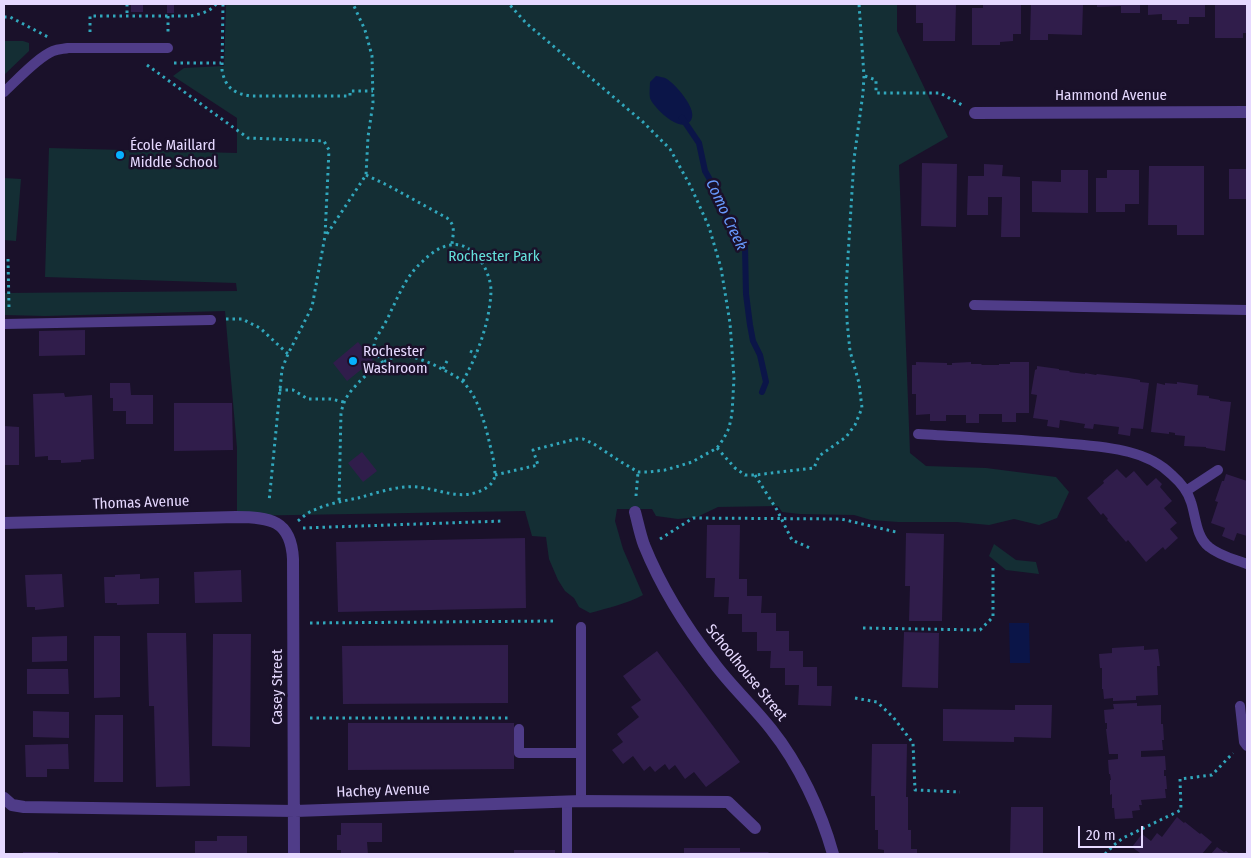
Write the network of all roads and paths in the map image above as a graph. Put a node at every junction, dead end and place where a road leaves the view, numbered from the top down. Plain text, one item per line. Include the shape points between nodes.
1 (127, 4) edge
2 (216, 4) edge
3 (222, 4) edge
4 (353, 4) edge
5 (509, 4) edge
6 (859, 4) edge
7 (127, 16) junction
8 (4, 17) edge
9 (68, 48) junction
10 (90, 48) junction
11 (168, 48) dead end
12 (144, 63) dead end
13 (864, 76) junction
14 (373, 91) junction
15 (4, 92) edge
16 (1247, 112) edge
17 (975, 113) joint
18 (366, 175) junction
19 (326, 236) junction
20 (452, 244) junction
21 (8, 259) dead end
22 (974, 305) dead end
23 (1247, 310) edge
24 (482, 313) dead end
25 (487, 316) junction
26 (210, 320) joint
27 (6, 324) edge
28 (470, 351) dead end
29 (288, 354) junction
30 (476, 354) junction
31 (447, 361) dead end
32 (383, 363) junction
33 (443, 369) junction
34 (463, 381) junction
35 (279, 390) junction
36 (344, 402) junction
37 (918, 434) dead end
38 (717, 448) junction
39 (1218, 470) dead end
40 (638, 472) junction
41 (495, 476) junction
42 (756, 476) junction
43 (1186, 491) junction
44 (269, 502) dead end
45 (339, 502) junction
46 (635, 512) joint
47 (781, 518) junction
48 (298, 521) dead end
49 (503, 521) dead end
50 (4, 524) edge
51 (278, 524) joint
52 (303, 528) dead end
53 (896, 532) dead end
54 (660, 539) dead end
55 (810, 548) dead end
56 (1247, 564) edge
57 (994, 567) dead end
58 (554, 621) dead end
59 (310, 623) dead end
60 (581, 627) dead end
61 (863, 628) dead end
62 (854, 698) dead end
63 (1240, 706) dead end
64 (294, 717) junction
65 (519, 728) joint
66 (1245, 744) edge
67 (582, 754) junction
68 (960, 792) dead end
69 (4, 798) edge
70 (581, 801) junction
71 (567, 802) junction
72 (295, 811) junction
73 (755, 828) dead end
74 (294, 854) edge
75 (567, 854) edge
76 (833, 854) edge
77 (1106, 854) edge

1 - 7 path
2 - 7 path via 204,13 191,16
3 - 14 path via 223,78 233,91 250,96 350,96 350,91
4 - 14 path via 372,56
5 - 38 path via 526,23 657,135 670,149 691,187 709,227 721,268 730,323 734,378 732,414 729,428
6 - 13 path
7 - 10 path via 90,16
8 - 9 path via 10,17
9 - 10 lane
9 - 15 lane via 43,57
10 - 11 lane
12 - 19 path via 248,138 324,141 329,150
13 - 17 path via 876,80 876,94 940,93
13 - 42 path via 854,159 846,289 850,351 862,408 856,426 818,456 814,468
14 - 18 path
16 - 17 street, Hammond Avenue
18 - 19 path
18 - 20 path via 447,218 454,228
19 - 29 path via 312,307
20 - 25 path via 468,249 484,264 491,288
20 - 32 path via 436,250 408,278 373,346
21 - 27 path
22 - 23 lane
24 - 25 path
25 - 30 path
26 - 27 lane
26 - 29 path via 242,319 260,328
28 - 30 path
29 - 35 path
30 - 34 path
31 - 33 path
32 - 33 path via 399,356 410,357
32 - 36 path via 356,385
33 - 34 path
34 - 41 path via 472,392 481,414 493,454
35 - 36 path via 293,390 308,399
35 - 44 path
36 - 45 path
37 - 43 lane via 1046,442 1128,452 1165,468
38 - 40 path via 679,466
38 - 42 path via 744,475
39 - 43 lane
40 - 41 path via 594,444 576,438 533,450 538,465
40 - 46 path
41 - 45 path via 491,484 469,495 410,486
42 - 47 path
43 - 56 lane via 1203,541 1221,555
45 - 48 path via 313,510
46 - 76 street, Schoolhouse Street via 644,544 683,620 790,756 817,809
47 - 53 path via 841,519
47 - 54 path via 693,518
47 - 55 path via 792,540
49 - 52 path
50 - 51 street, Thomas Avenue via 236,517 266,519
51 - 64 street, Casey Street via 288,535 293,551
57 - 61 path via 994,617 980,630
58 - 59 path
60 - 67 lane
62 - 68 path via 877,702 893,716 913,743 915,790
63 - 66 lane
64 - 65 path via 518,718
64 - 72 street, Casey Street
65 - 67 lane via 519,753
66 - 77 path via 1212,775 1180,779 1181,810 1123,838
67 - 70 lane
69 - 72 street, Hachey Avenue via 24,807
70 - 71 street, Hachey Avenue
70 - 73 street, Hachey Avenue via 728,802
71 - 72 street, Hachey Avenue
71 - 75 lane
72 - 74 street, Casey Street

